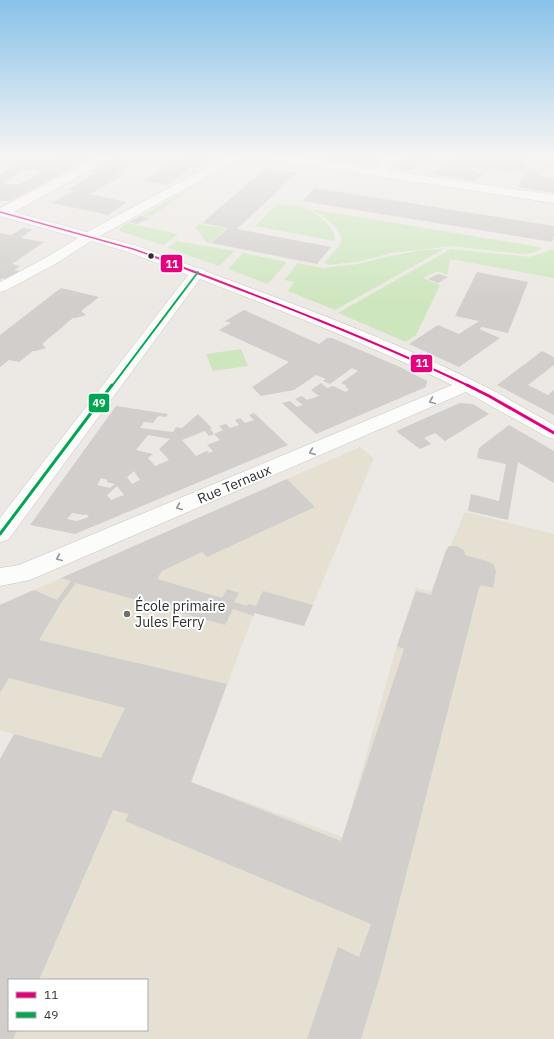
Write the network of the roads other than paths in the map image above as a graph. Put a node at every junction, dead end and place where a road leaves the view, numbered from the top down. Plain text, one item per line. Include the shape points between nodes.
1 (20, 203) edge
2 (149, 203) edge
3 (2, 213) edge
4 (90, 236) junction
5 (198, 272) junction
6 (0, 288) edge
7 (467, 385) junction
8 (554, 433) edge
9 (0, 534) edge
10 (0, 577) edge

1 - 3 street
2 - 4 street
3 - 4 street
4 - 5 street
4 - 6 street
5 - 7 street via 372,341
5 - 9 street
7 - 8 street
7 -> 10 street, Rue Ternaux via 22,574

